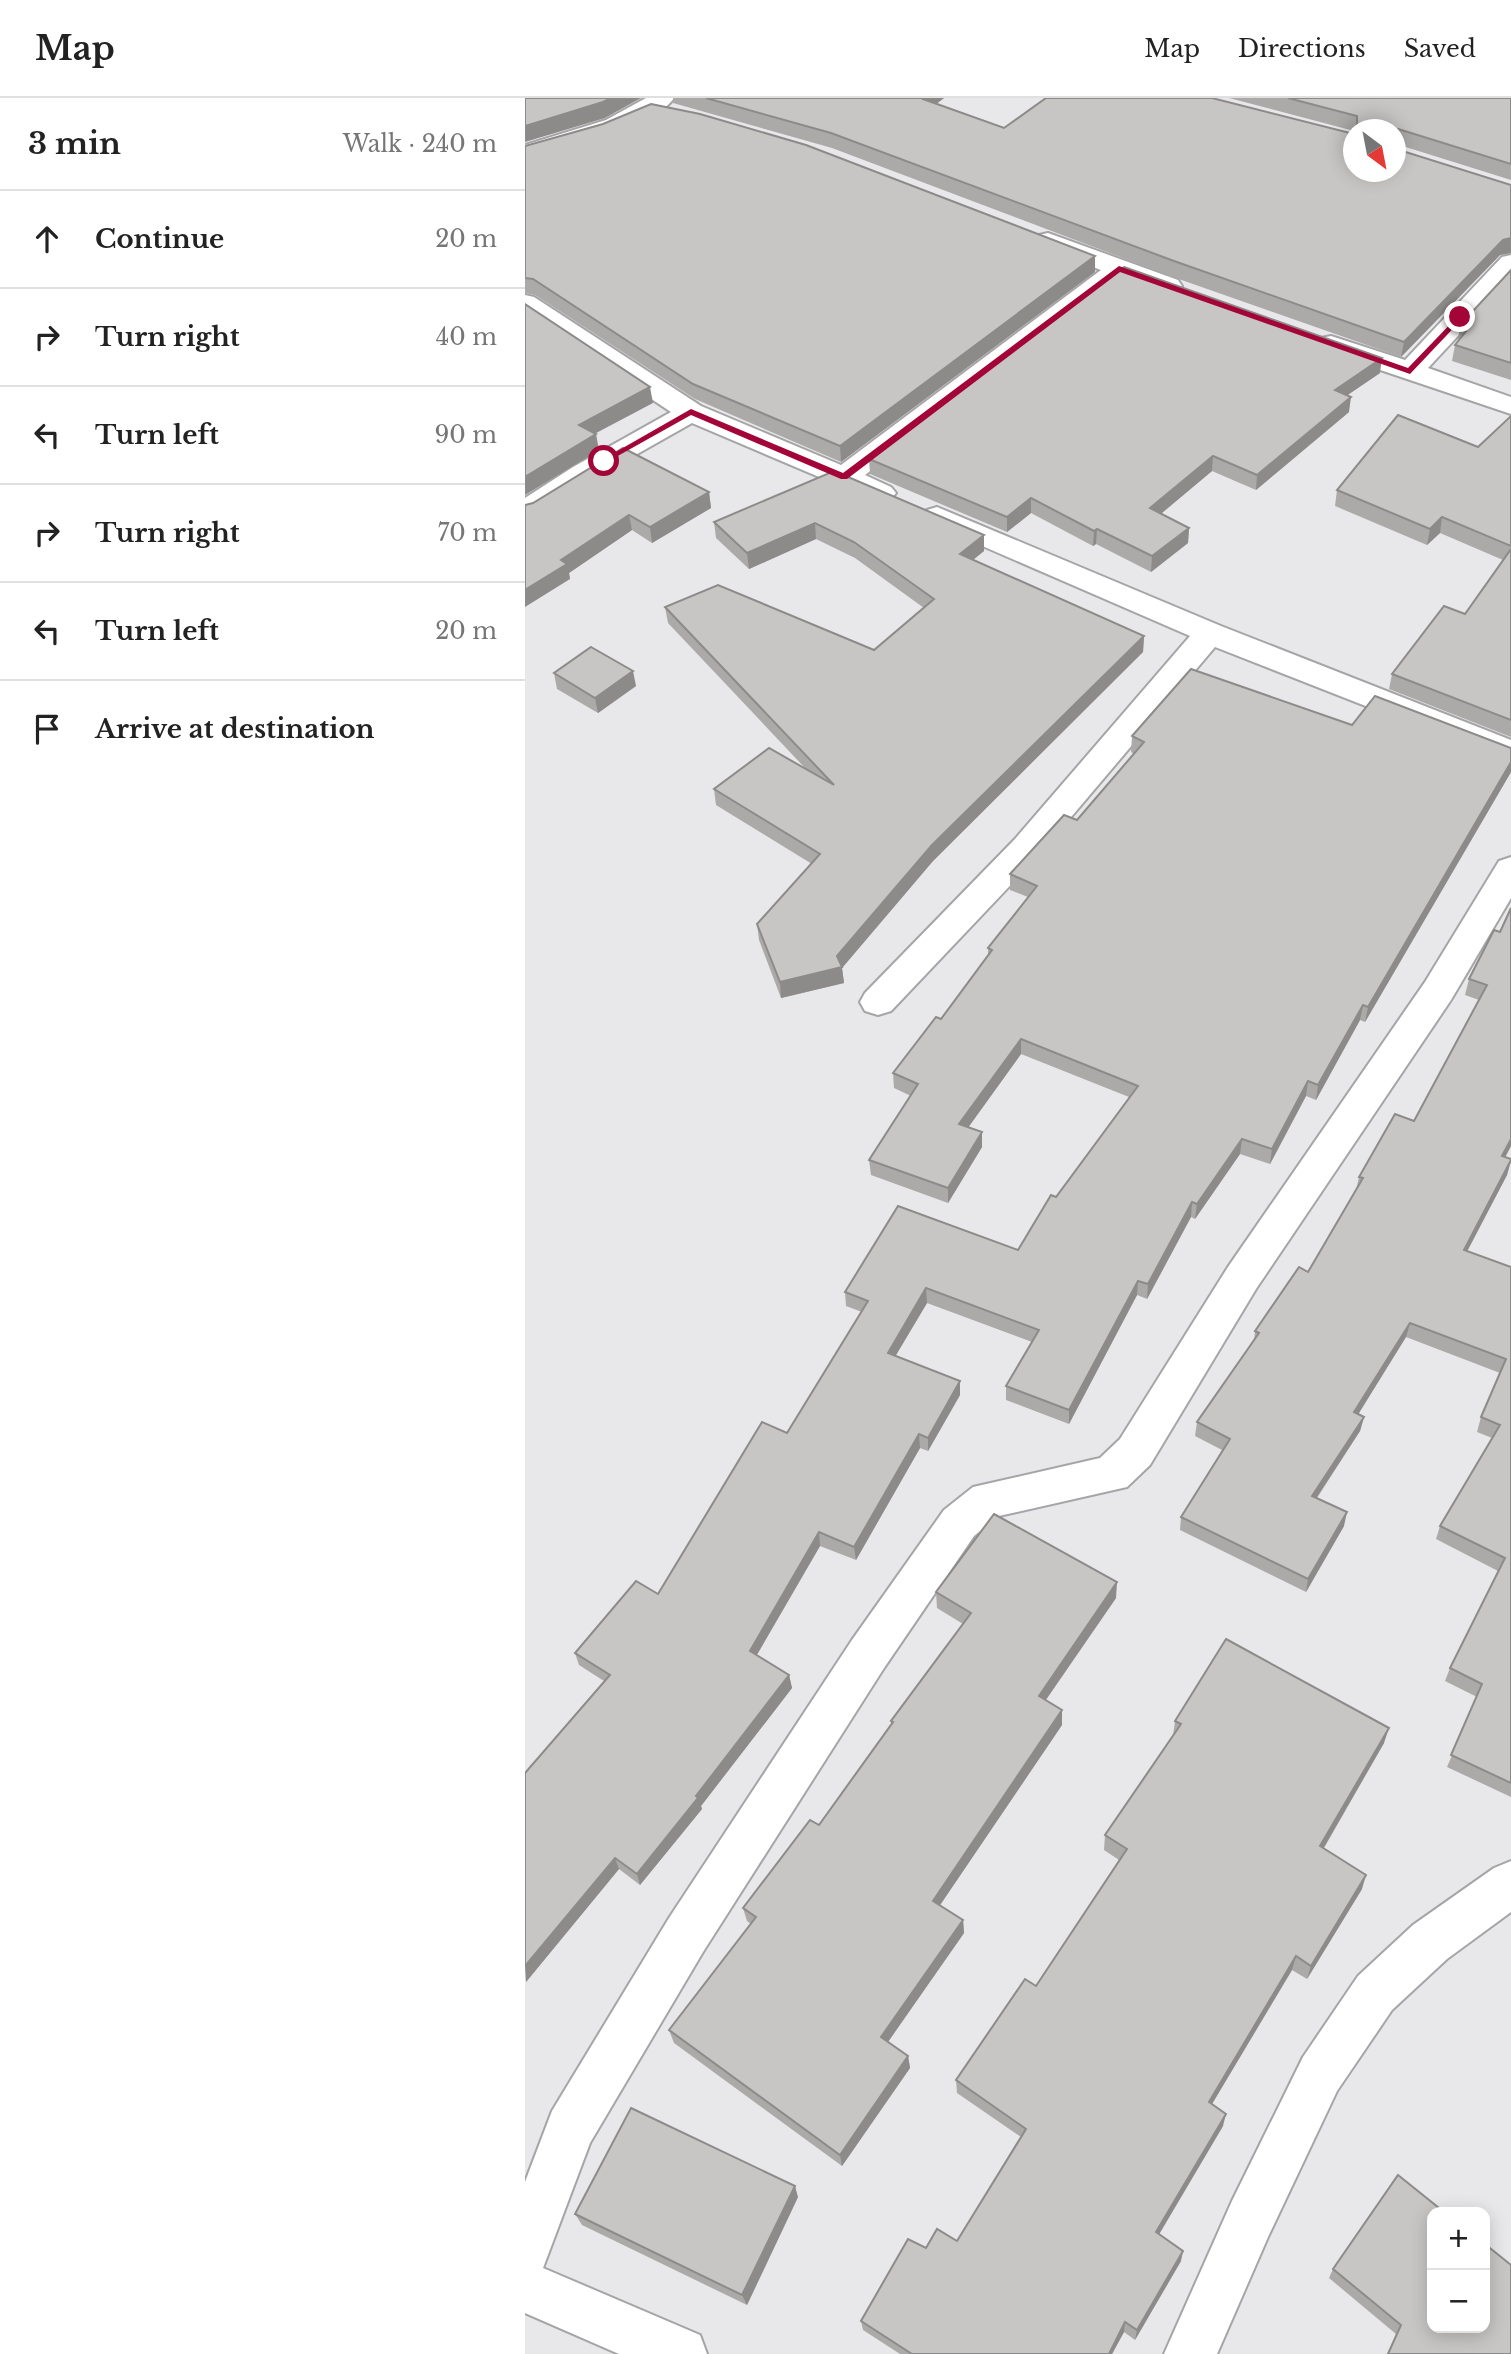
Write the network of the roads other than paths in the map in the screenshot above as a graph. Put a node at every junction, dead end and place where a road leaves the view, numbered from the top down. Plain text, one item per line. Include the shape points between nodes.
1 (657, 103) edge
2 (686, 114) edge
3 (525, 153) edge
4 (1030, 234) edge
5 (1511, 263) edge
6 (1119, 269) junction
7 (1195, 296) edge
8 (525, 303) edge
9 (1309, 336) edge
10 (1410, 372) junction
11 (1511, 406) edge
12 (691, 412) junction
13 (844, 477) junction
14 (525, 511) edge
15 (1210, 633) junction
16 (1511, 752) edge
17 (1511, 869) edge
18 (878, 1002) dead end
19 (1511, 1884) edge
20 (525, 2250) edge
21 (525, 2287) edge
22 (681, 2354) edge
23 (1190, 2354) edge

1 - 2 street
1 - 3 street via 617,124
4 - 6 street
5 - 10 street
6 - 7 street
6 - 13 street
8 - 12 street
9 - 10 street
10 - 11 street
12 - 13 street
12 - 14 street
13 - 15 street
15 - 16 street
15 - 18 street via 1027,847
17 - 20 street via 1438,991 1243,1278 1135,1452 1112,1474 988,1500 959,1523 686,1935 570,2129
19 - 23 street via 1430,1942 1375,1993 1320,2074
21 - 22 street

